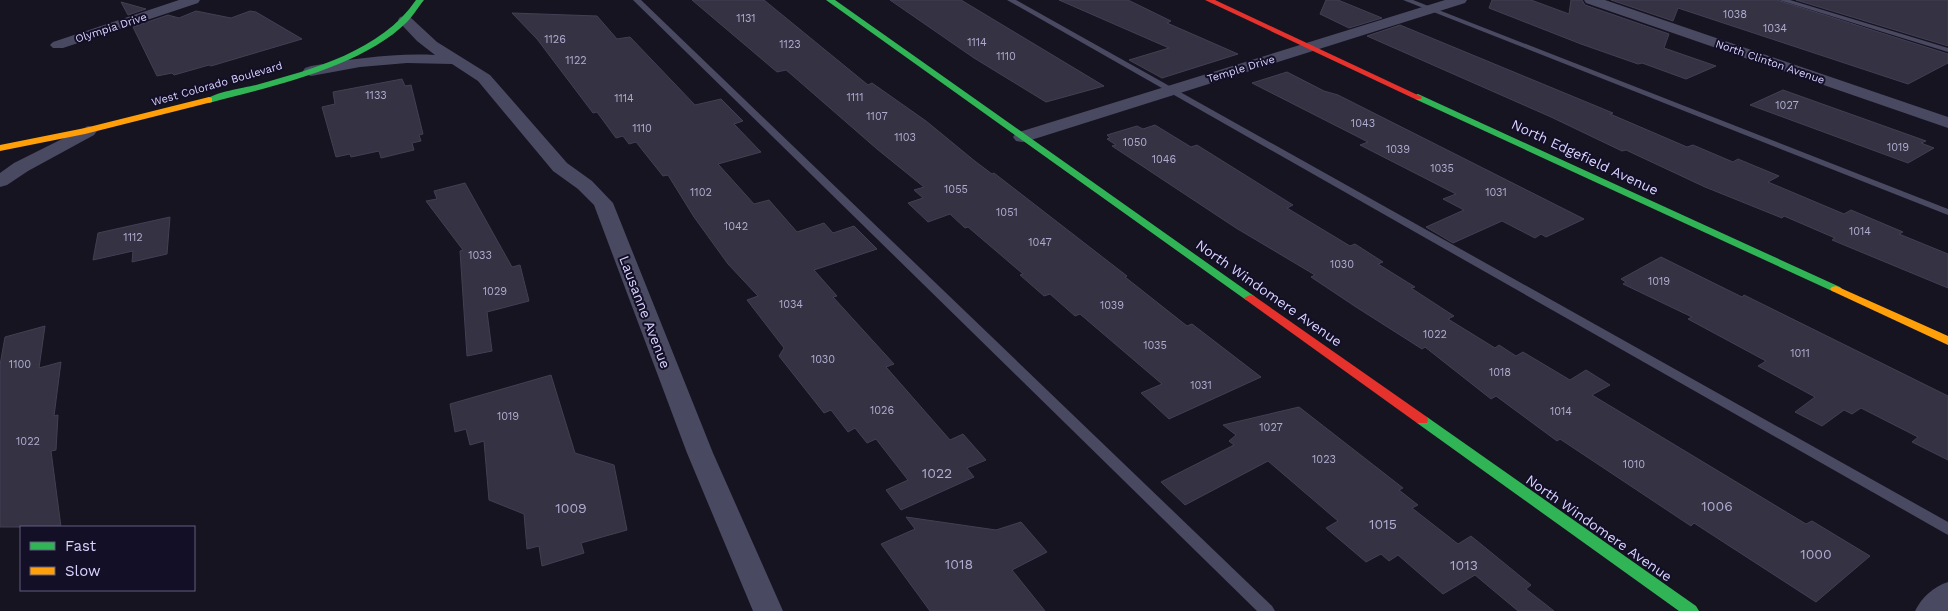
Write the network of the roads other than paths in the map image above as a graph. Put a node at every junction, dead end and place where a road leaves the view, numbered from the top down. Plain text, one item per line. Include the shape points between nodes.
1 (193, 0) edge
2 (420, 0) edge
3 (637, 0) edge
4 (830, 0) edge
5 (1011, 0) edge
6 (1210, 0) edge
7 (1407, 0) edge
8 (1460, 0) edge
9 (1591, 0) edge
10 (1783, 0) edge
11 (1430, 9) junction
12 (404, 20) junction
13 (58, 45) dead end
14 (1310, 47) junction
15 (1948, 50) edge
16 (456, 60) junction
17 (303, 72) junction
18 (1170, 91) junction
19 (1948, 123) edge
20 (88, 132) junction
21 (1022, 137) junction
22 (0, 148) edge
23 (0, 181) edge
24 (1948, 212) edge
25 (1948, 341) edge
26 (1948, 529) edge
27 (1948, 594) edge
28 (768, 611) edge
29 (1267, 611) edge
30 (1690, 611) edge
31 (1930, 611) edge

1 - 13 street, Olympia Drive
2 - 12 street, West Colorado Boulevard
3 - 29 lane
4 - 21 street, North Windomere Avenue
5 - 18 lane
6 - 14 street, North Edgefield Avenue
7 - 11 lane
8 - 11 street, Temple Drive
9 - 19 street, North Clinton Avenue
10 - 15 lane
11 - 14 street, Temple Drive
11 - 24 lane
12 - 16 street, Lausanne Avenue via 427,44
12 - 17 street, West Colorado Boulevard via 371,43
14 - 18 street, Temple Drive
14 - 25 street, North Edgefield Avenue
16 - 17 street via 407,58
16 - 28 street, Lausanne Avenue via 484,78 560,167 603,203 700,453
17 - 20 street, West Colorado Boulevard
18 - 21 street, Temple Drive
18 - 26 lane
20 - 22 street, West Colorado Boulevard
20 - 23 street
21 - 30 street, North Windomere Avenue
27 - 31 street

